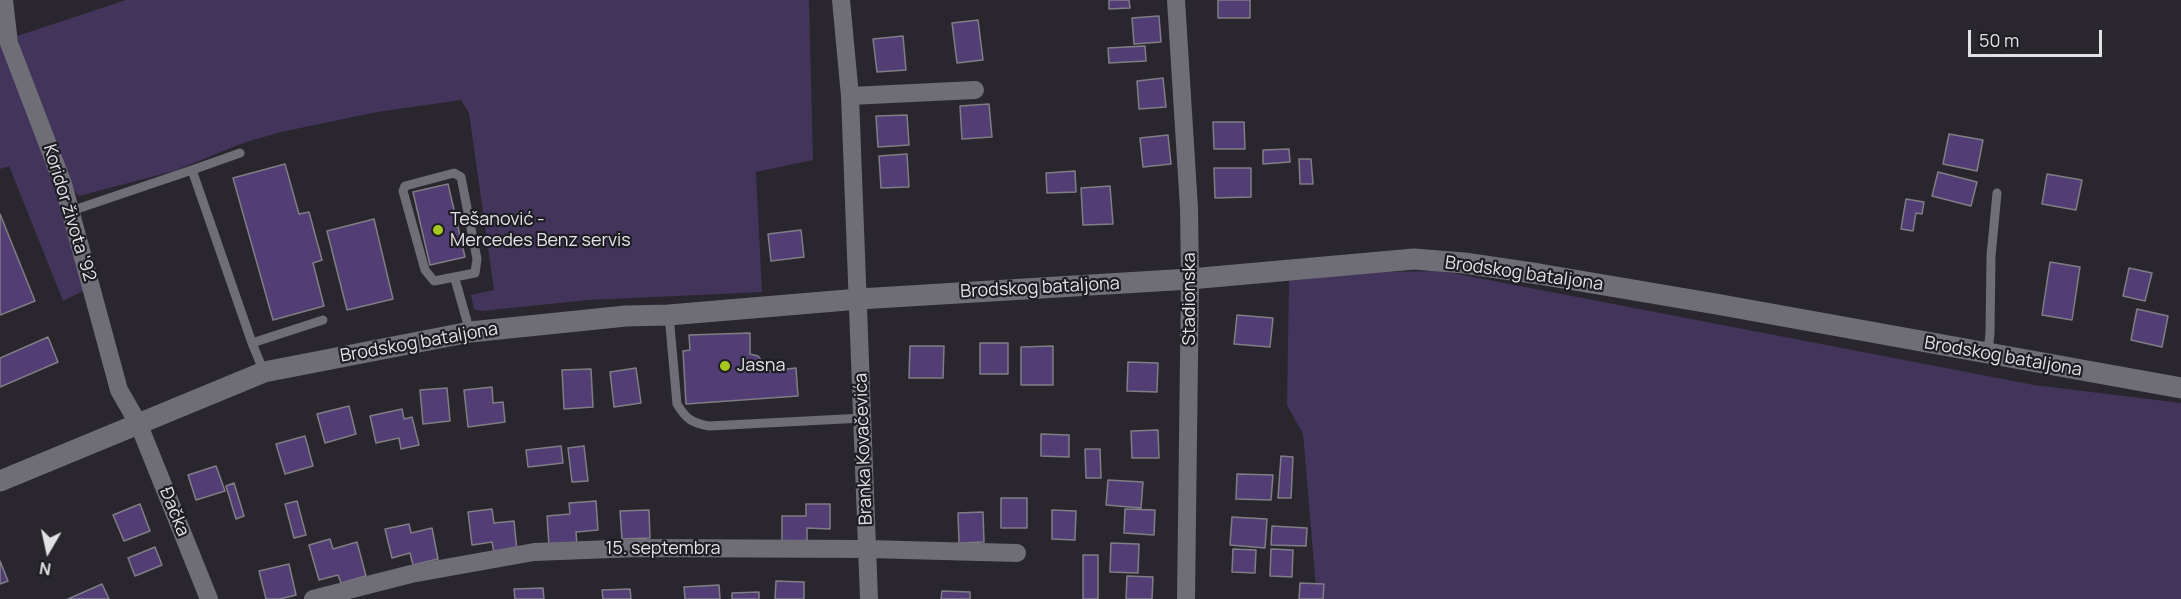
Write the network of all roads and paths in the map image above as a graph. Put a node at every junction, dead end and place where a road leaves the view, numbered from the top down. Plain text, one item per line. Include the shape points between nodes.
1 (4, 0) edge
2 (841, 0) edge
3 (1176, 0) edge
4 (975, 90) dead end
5 (850, 96) junction
6 (240, 153) dead end
7 (192, 171) junction
8 (1997, 193) dead end
9 (71, 211) junction
10 (455, 279) junction
11 (1190, 279) junction
12 (859, 299) junction
13 (669, 315) junction
14 (323, 320) dead end
15 (470, 332) junction
16 (252, 343) junction
17 (1988, 353) junction
18 (264, 372) junction
19 (2181, 388) edge
20 (863, 418) junction
21 (138, 425) junction
22 (0, 481) edge
23 (868, 549) junction
24 (1017, 553) dead end
25 (209, 599) edge
26 (314, 599) edge
27 (869, 599) edge
28 (1186, 599) edge

1 - 9 street, Koridor života '92 via 9,43
2 - 5 street
3 - 11 street, Stadionska
4 - 5 street
5 - 12 street
6 - 7 lane
7 - 9 lane
7 - 16 lane
8 - 17 lane
9 - 21 street, Koridor života '92 via 119,390
10 - 10 lane via 434,281 425,270 403,191 405,186 454,173 461,177 477,259 475,273
10 - 15 lane
11 - 12 street, Brodskog bataljona
11 - 17 street, Brodskog bataljona via 1414,259 1464,263
11 - 28 street, Stadionska
12 - 13 street, Brodskog bataljona
12 - 20 street, Branka Kovačevića
13 - 15 street, Brodskog bataljona
13 - 20 lane via 677,404 691,422 709,426
14 - 16 lane
15 - 18 street, Brodskog bataljona
16 - 18 lane
17 - 19 street, Brodskog bataljona
18 - 21 street, Brodskog bataljona
20 - 23 street, Branka Kovačevića
21 - 22 street, Brodskog bataljona
21 - 25 street, Đačka
23 - 24 street, 15. septembra
23 - 26 street, 15. septembra via 638,548 534,552 411,574
23 - 27 street, Branka Kovačevića

